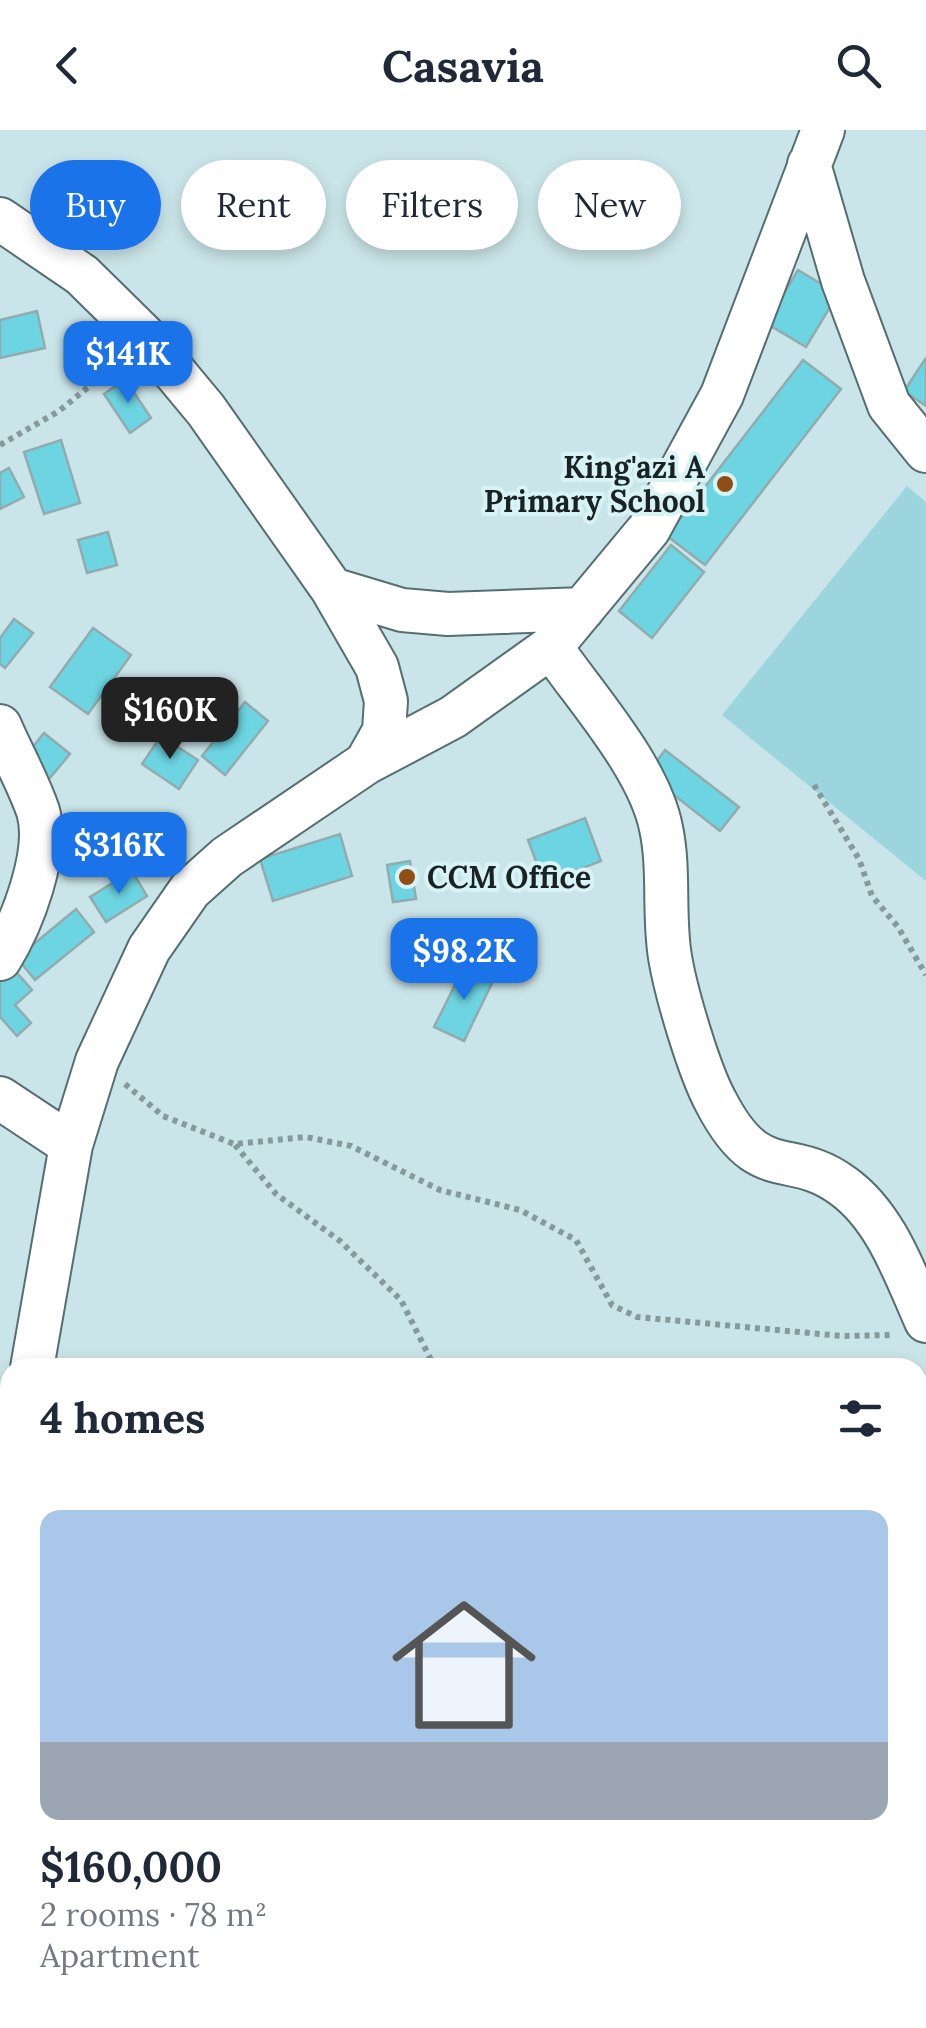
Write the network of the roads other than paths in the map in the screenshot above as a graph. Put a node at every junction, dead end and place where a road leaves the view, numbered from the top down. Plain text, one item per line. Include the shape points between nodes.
1 (816, 147) edge
2 (0, 220) edge
3 (926, 451) edge
4 (332, 589) junction
5 (583, 609) junction
6 (550, 647) junction
7 (0, 726) edge
8 (366, 764) junction
9 (0, 958) edge
10 (0, 1098) edge
11 (70, 1146) junction
12 (918, 1328) edge
13 (34, 1358) edge

1 - 3 street via 843,282 889,404
1 - 5 street via 722,394 649,529
2 - 4 street via 82,276 148,340 206,410
4 - 5 street via 402,610 448,614
4 - 8 street via 377,666 386,701 384,731
5 - 6 street
6 - 8 street via 454,717
6 - 12 street via 654,804 662,828 670,958 714,1100 751,1152 831,1179 856,1197 892,1248
7 - 9 street via 39,815 39,848 27,904
8 - 11 street via 227,857 190,890 150,949 97,1061
10 - 11 street
11 - 13 street

